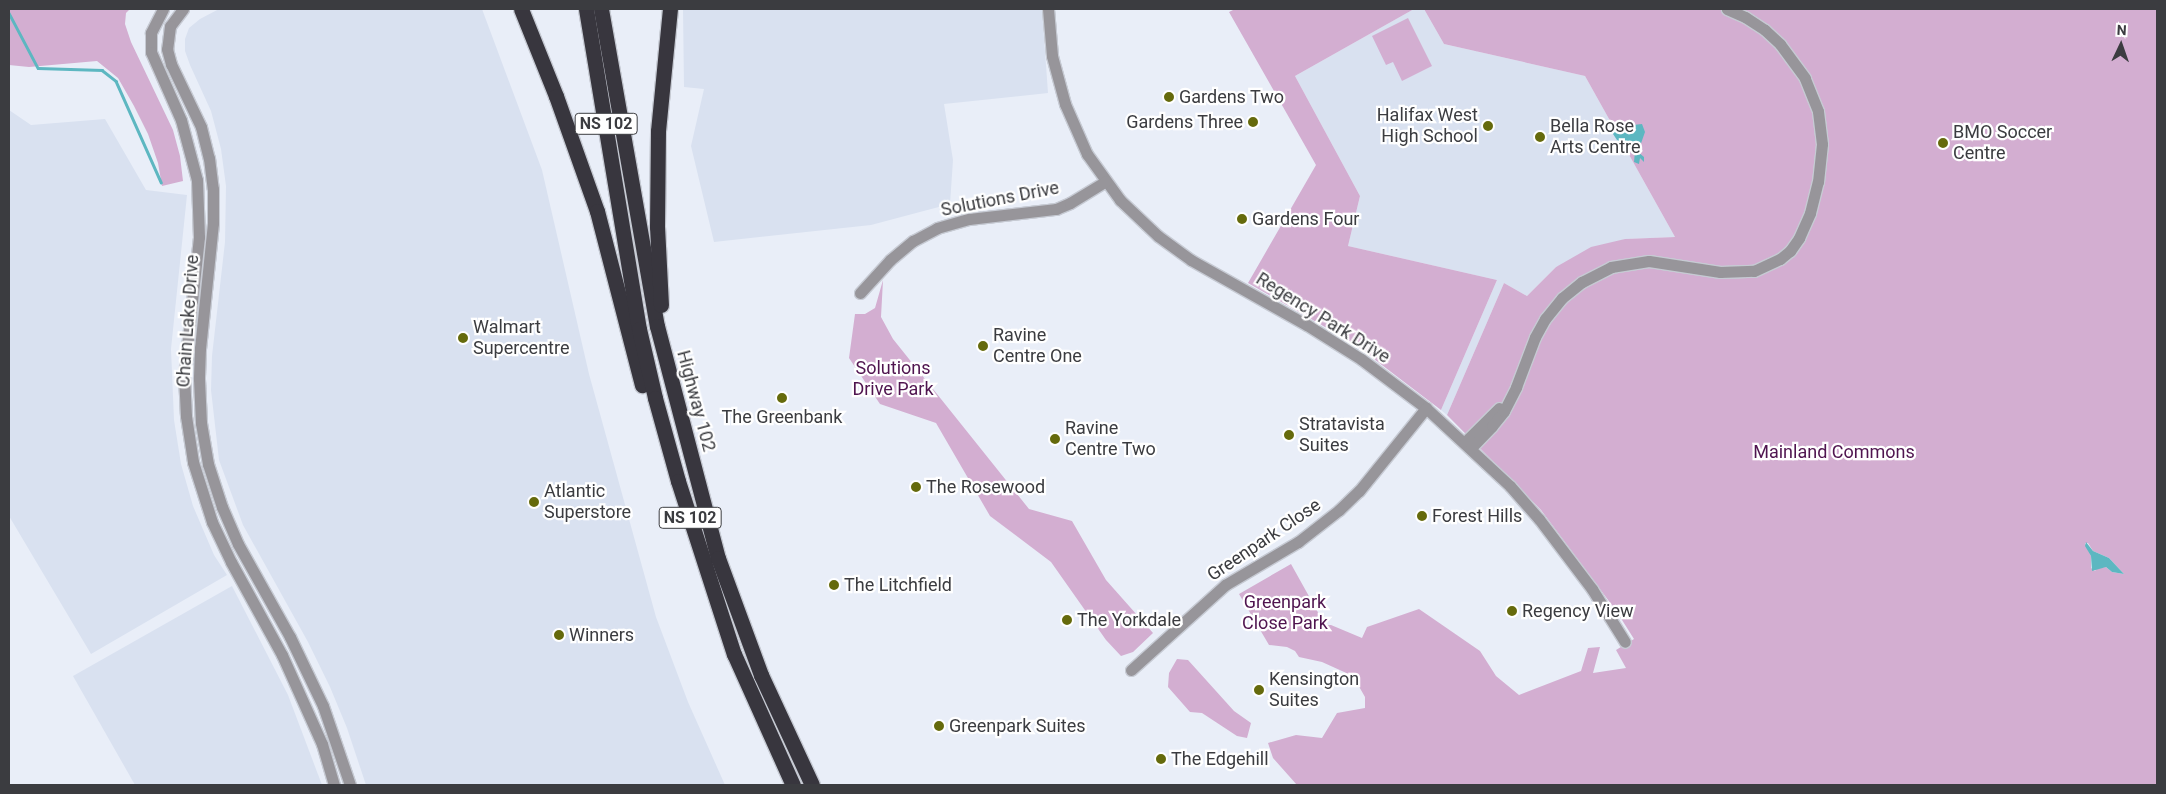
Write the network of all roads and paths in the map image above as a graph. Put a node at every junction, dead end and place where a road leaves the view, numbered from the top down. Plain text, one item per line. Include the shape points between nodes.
1 (162, 9) edge
2 (183, 9) edge
3 (521, 9) edge
4 (586, 9) edge
5 (601, 9) edge
6 (670, 9) edge
7 (1048, 9) edge
8 (1727, 9) edge
9 (1106, 181) junction
10 (860, 293) dead end
11 (1426, 408) junction
12 (1468, 445) junction
13 (718, 558) junction
14 (1625, 642) dead end
15 (734, 654) junction
16 (1131, 670) dead end
17 (334, 785) edge
18 (350, 785) edge
19 (793, 785) edge
20 (812, 785) edge

1 - 17 street, Chain Lake Drive via 150,38 152,57 182,120 197,180 198,237 184,395 196,476 220,541 275,640 301,695 322,744
2 - 18 street, Chain Lake Drive via 175,18 166,42 168,57 201,127 214,189 199,379 201,423 208,464 235,538 290,637 323,706
3 - 15 highway via 556,96 596,211 664,465
4 - 15 highway, NS 102 via 641,338 678,481
5 - 13 highway, Highway 102 / NS 102 via 657,326
6 - 13 highway via 658,131 657,226 662,313
7 - 9 street, Regency Park Drive via 1052,56 1065,104 1088,154
8 - 12 street via 1745,16 1780,44 1805,78 1818,111 1822,144 1818,182 1799,238 1780,259 1754,271 1720,272 1648,261 1627,263 1594,275 1562,298 1546,319 1498,419
9 - 10 street, Solutions Drive via 1056,209 969,219 937,228 913,241 890,260
9 - 11 street, Regency Park Drive via 1137,218 1166,243 1361,359
11 - 12 street, Regency Park Drive
11 - 16 street, Greenpark Close via 1359,491 1339,510 1298,542 1225,585
12 - 14 street, Regency Park Drive via 1510,486 1556,539
13 - 20 highway, Highway 102 / NS 102 via 761,675
15 - 19 highway, NS 102

